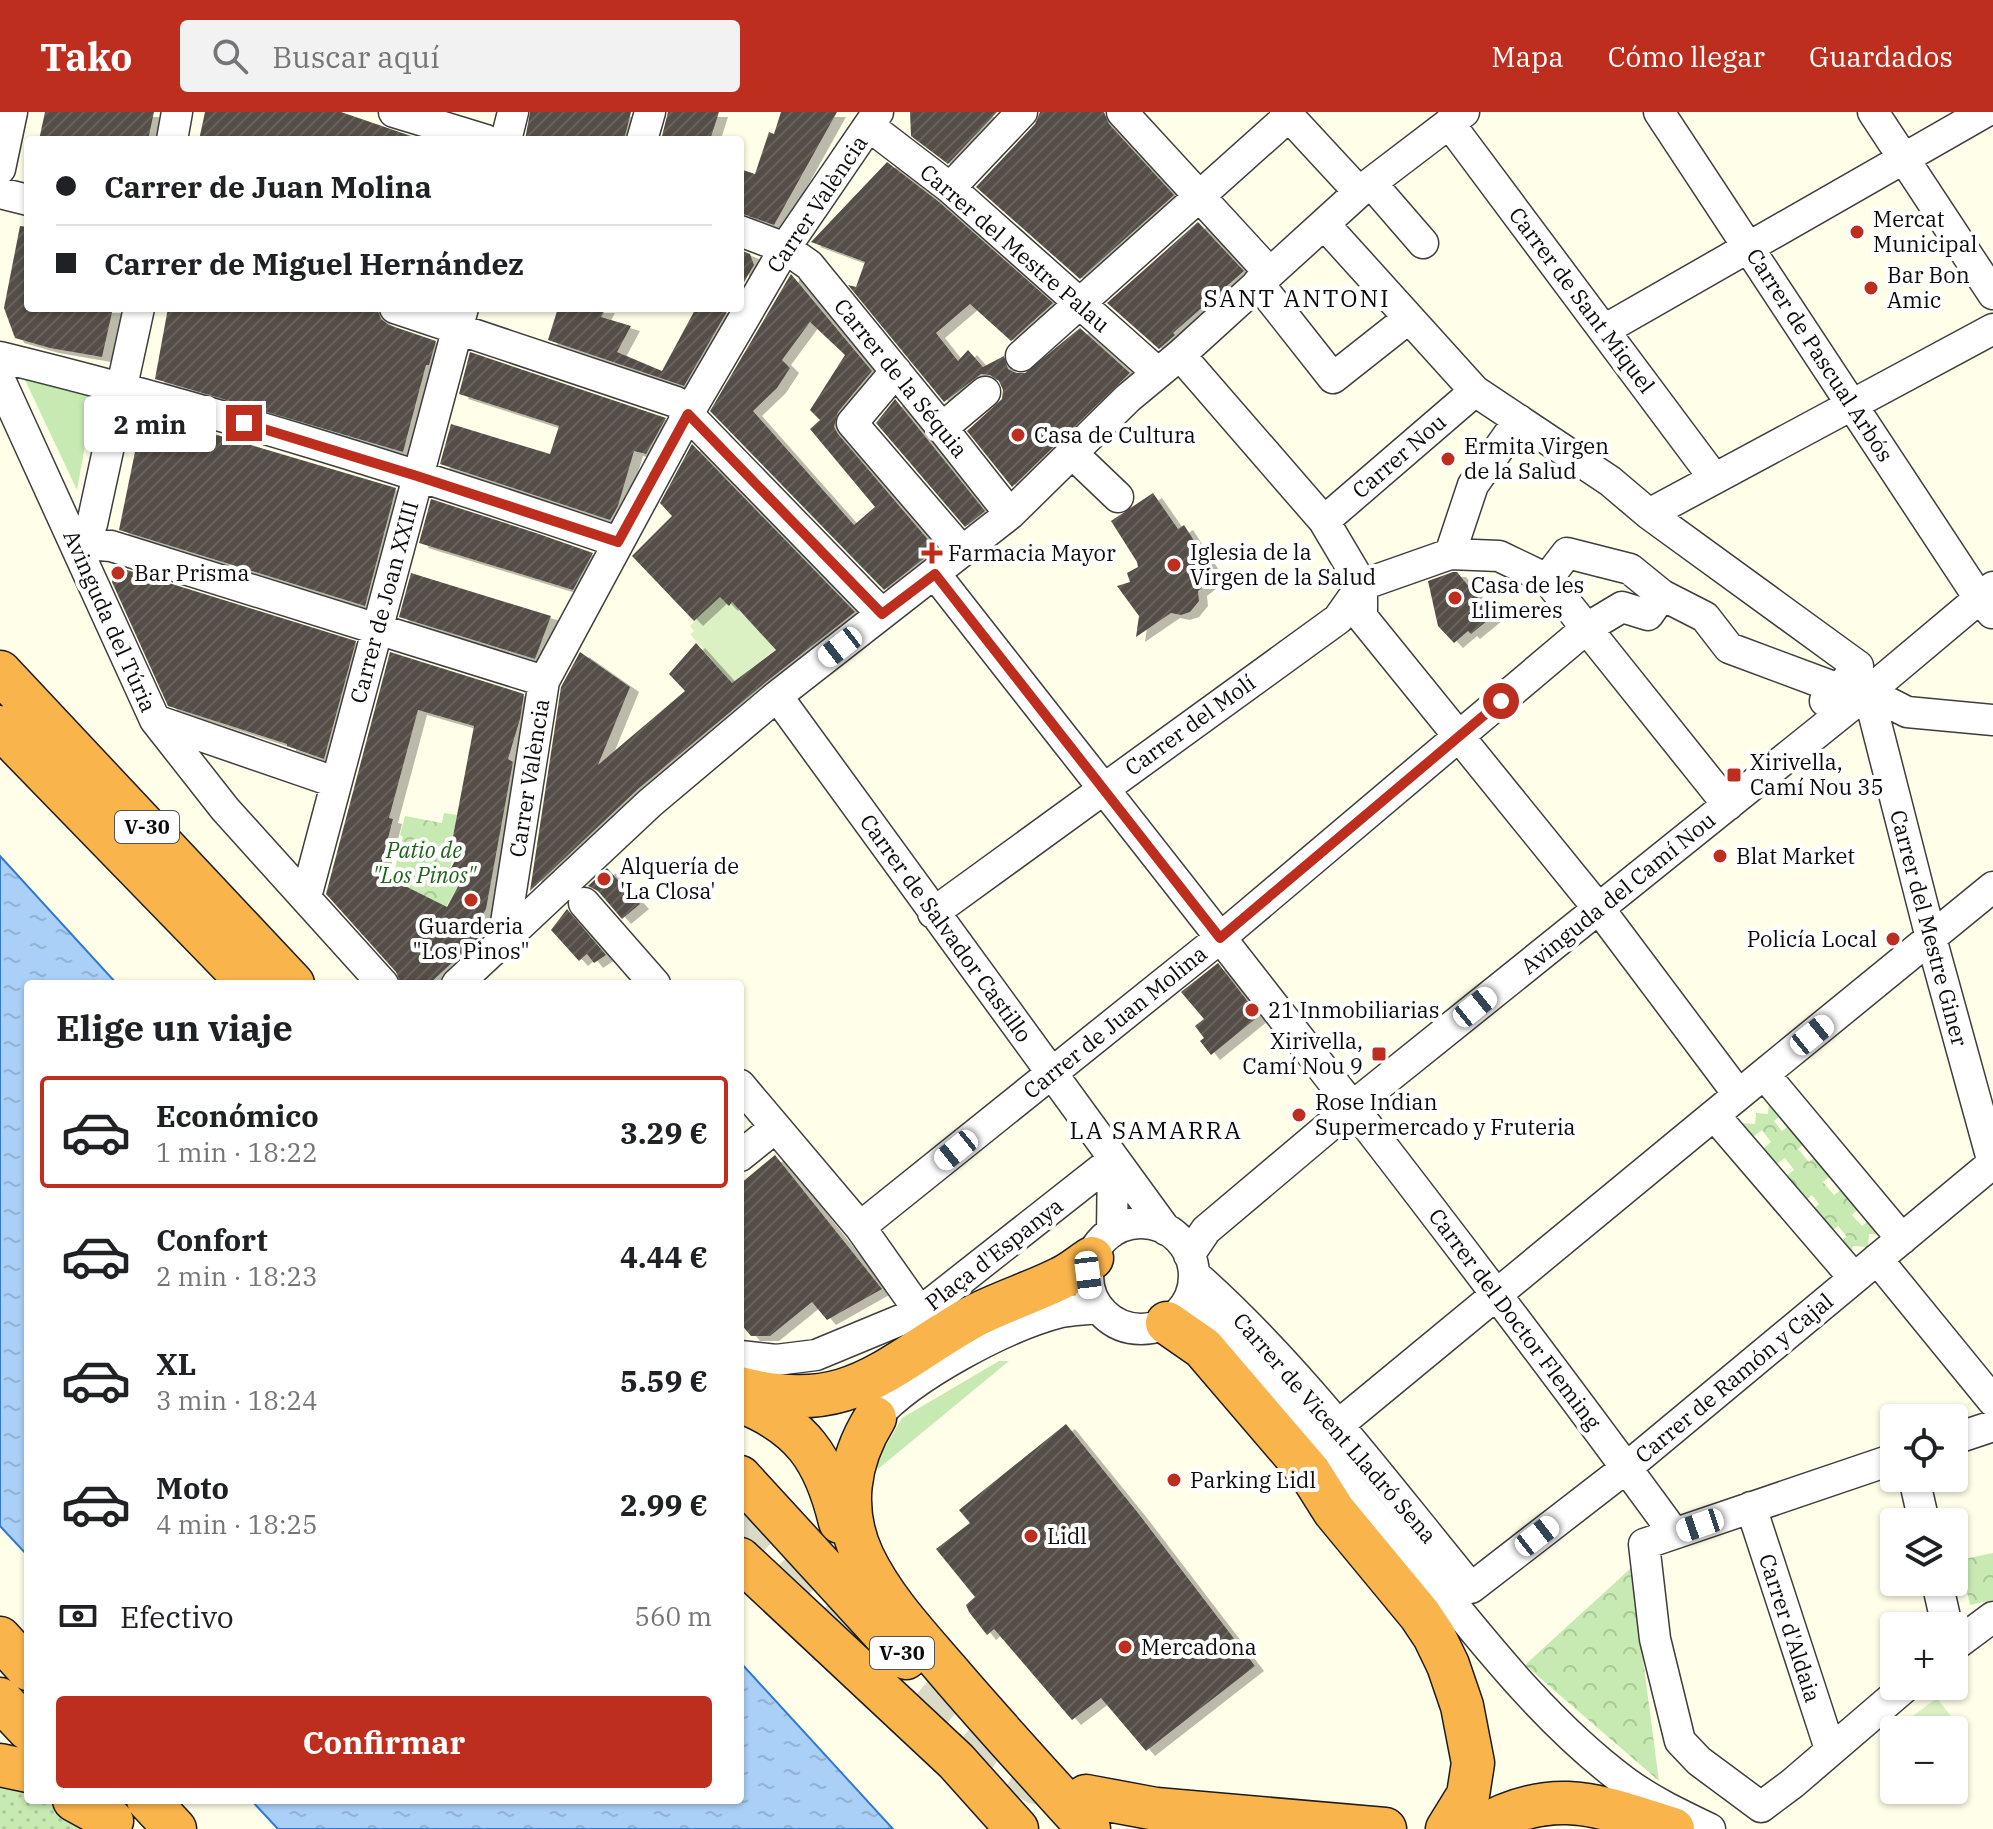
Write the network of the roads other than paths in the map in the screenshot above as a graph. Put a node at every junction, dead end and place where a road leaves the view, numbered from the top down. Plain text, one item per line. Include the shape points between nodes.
1 (12, 112) edge
2 (177, 112) edge
3 (513, 112) edge
4 (650, 112) edge
5 (1022, 112) edge
6 (1122, 112) edge
7 (1659, 112) edge
8 (1873, 112) edge
9 (1985, 112) edge
10 (405, 113) edge
11 (1287, 114) edge
12 (871, 117) edge
13 (1457, 118) edge
14 (173, 136) edge
15 (474, 136) edge
16 (507, 136) edge
17 (643, 136) edge
18 (1904, 159) junction
19 (0, 169) edge
20 (1365, 187) junction
21 (950, 188) junction
22 (0, 193) edge
23 (1199, 196) junction
24 (24, 199) edge
25 (1324, 224) junction
26 (744, 233) edge
27 (1423, 243) dead end
28 (1749, 245) junction
29 (785, 248) junction
30 (1263, 278) junction
31 (1993, 294) edge
32 (1080, 303) junction
33 (138, 312) edge
34 (421, 312) edge
35 (461, 318) edge
36 (1409, 318) junction
37 (1993, 329) edge
38 (1604, 330) junction
39 (1021, 356) dead end
40 (0, 357) edge
41 (1169, 364) junction
42 (896, 371) junction
43 (0, 380) edge
44 (123, 387) junction
45 (1475, 391) junction
46 (985, 392) dead end
47 (1852, 406) junction
48 (688, 414) junction
49 (1519, 420) junction
50 (942, 428) junction
51 (1073, 454) junction
52 (417, 476) junction
53 (1714, 478) junction
54 (1118, 497) dead end
55 (1010, 514) junction
56 (1649, 514) junction
57 (1324, 521) junction
58 (618, 542) junction
59 (75, 543) junction
60 (962, 551) junction
61 (1450, 554) junction
62 (935, 574) junction
63 (1547, 579) junction
64 (1362, 585) junction
65 (1662, 595) junction
66 (1988, 600) edge
67 (882, 614) junction
68 (378, 628) junction
69 (1587, 628) junction
70 (0, 672) edge
71 (544, 681) junction
72 (1855, 682) junction
73 (777, 696) junction
74 (155, 720) junction
75 (1993, 720) edge
76 (0, 727) edge
77 (1458, 738) junction
78 (0, 754) edge
79 (335, 782) junction
80 (1103, 788) junction
81 (1728, 805) junction
82 (1993, 887) edge
83 (306, 897) junction
84 (584, 903) dead end
85 (1597, 908) junction
86 (933, 913) junction
87 (1220, 938) junction
88 (1931, 938) junction
89 (503, 942) junction
90 (207, 980) edge
91 (246, 980) edge
92 (289, 980) edge
93 (379, 980) edge
94 (461, 980) edge
95 (651, 980) edge
96 (1052, 1073) junction
97 (1764, 1074) junction
98 (744, 1090) edge
99 (1738, 1094) junction
100 (1353, 1106) junction
101 (1714, 1115) junction
102 (775, 1128) junction
103 (744, 1153) edge
104 (1113, 1160) junction
105 (1993, 1163) edge
106 (860, 1227) junction
107 (1902, 1239) junction
108 (1102, 1245) junction
109 (1184, 1263) junction
110 (1866, 1268) junction
111 (1498, 1294) junction
112 (1098, 1308) junction
113 (920, 1312) junction
114 (744, 1356) edge
115 (744, 1389) edge
116 (1993, 1401) edge
117 (744, 1403) edge
118 (875, 1418) joint
119 (1337, 1426) junction
120 (1993, 1426) edge
121 (1968, 1434) edge
122 (1880, 1464) edge
123 (1626, 1468) junction
124 (1263, 1470) dead end
125 (744, 1481) edge
126 (1751, 1507) junction
127 (1334, 1511) junction
128 (1674, 1533) junction
129 (744, 1563) edge
130 (1471, 1588) joint
131 (899, 1614) junction
132 (1993, 1617) edge
133 (1968, 1636) edge
134 (0, 1638) edge
135 (24, 1665) edge
136 (0, 1699) edge
137 (1889, 1700) edge
138 (24, 1725) edge
139 (1830, 1749) junction
140 (0, 1765) edge
141 (24, 1770) edge
142 (82, 1804) edge
143 (152, 1804) edge
144 (108, 1817) edge
145 (1080, 1818) edge
146 (1467, 1825) edge
147 (175, 1829) edge
148 (1017, 1829) edge
149 (1385, 1829) edge
150 (1673, 1829) edge
151 (1710, 1829) edge

1 - 19 street
2 - 14 street
3 - 16 street
4 - 17 street
5 - 21 street
6 - 23 street
7 - 28 street, Carrer de Pascual Arbós
8 - 18 street
9 - 18 street
10 - 15 street
11 - 20 street
11 - 23 street
12 - 21 street, Carrer del Mestre Palau
12 - 29 street, Carrer València
13 - 20 street
13 - 38 street, Carrer de Sant Miquel
18 - 28 street
18 - 31 street
20 - 25 street
20 - 27 street
21 - 32 street, Carrer del Mestre Palau
22 - 24 street
23 - 30 street
23 - 32 street
25 - 30 street
25 - 36 street
26 - 29 street, Carrer de la Séquia
28 - 38 street
28 - 47 street, Carrer de Pascual Arbós
29 - 42 street, Carrer de la Séquia via 809,265
29 - 48 street, Carrer València
30 - 36 street via 1333,378
30 - 41 street
32 - 39 street
32 - 41 street, Carrer del Mestre Palau
33 - 44 street
34 - 35 street
35 - 48 street via 676,402
35 - 52 street, Carrer de Joan XXIII
36 - 45 street
37 - 47 street
38 - 53 street, Carrer de Sant Miquel
40 - 44 street
41 - 51 street
41 - 57 street, Carrer del Mestre Palau
42 - 50 street, Carrer de la Séquia
42 - 60 street via 852,423
43 - 59 street, Avinguda del Túria
44 - 52 street
44 - 59 street via 92,524
45 - 49 street
45 - 57 street, Carrer Nou
46 - 50 street
47 - 53 street
47 - 66 street, Carrer de Pascual Arbós
48 - 58 street, Carrer València
48 - 67 street
49 - 56 street
49 - 61 street via 1473,485
50 - 55 street, Carrer de la Séquia
51 - 54 street
51 - 55 street
52 - 58 street
52 - 68 street, Carrer de Joan XXIII
53 - 56 street
55 - 60 street
56 - 72 street
57 - 64 street, Carrer del Mestre Palau
58 - 71 street, Carrer València
59 - 68 street via 111,546
59 - 74 street, Avinguda del Túria
60 - 62 street
61 - 63 street via 1499,556
61 - 64 street
62 - 67 street
62 - 80 street, Carrer del Doctor Fleming
63 - 65 street via 1567,553 1630,569
63 - 69 street
64 - 77 street via 1362,617
64 - 80 street, Carrer del Molí via 1338,619
65 - 69 street, Carrer de Juan Molina via 1648,615 1622,607
65 - 72 street via 1705,617 1729,648
66 - 72 street, Avinguda del Camí Nou
67 - 73 street
68 - 71 street
68 - 79 street, Carrer de Joan XXIII
69 - 77 street, Carrer de Juan Molina
69 - 81 street
70 - 92 highway, V-30
71 - 89 street, Carrer València
72 - 75 street via 1907,712
72 - 81 street, Avinguda del Camí Nou via 1762,778
72 - 88 street, Carrer del Mestre Giner
73 - 86 street, Carrer de Salvador Castillo
73 - 89 street via 650,803
74 - 79 street
74 - 83 street, Avinguda del Túria via 225,809
76 - 91 highway
77 - 85 street
77 - 87 street, Carrer de Juan Molina
78 - 90 highway, V-30
79 - 83 street, Carrer de Joan XXIII
80 - 86 street, Carrer del Molí
80 - 87 street, Carrer del Doctor Fleming
81 - 85 street, Avinguda del Camí Nou
82 - 88 street
83 - 93 street, Avinguda del Túria
84 - 95 street
85 - 99 street
85 - 100 street, Avinguda del Camí Nou
86 - 96 street, Carrer de Salvador Castillo
87 - 96 street, Carrer de Juan Molina
87 - 100 street, Carrer del Doctor Fleming
88 - 97 street
88 - 105 street, Carrer del Mestre Giner
89 - 94 street
96 - 104 street, Carrer de Salvador Castillo
96 - 106 street, Carrer de Juan Molina
97 - 99 street
97 - 107 street
98 - 102 street
99 - 101 street
100 - 109 street, Avinguda del Camí Nou
100 - 111 street, Carrer del Doctor Fleming
101 - 110 street
101 - 111 street
102 - 103 street
102 - 106 street
104 - 108 street
104 - 109 street, Carrer de Salvador Castillo
104 - 113 street, Plaça d'Espanya
105 - 107 street, Carrer de Ramón y Cajal
106 - 113 street
107 - 110 street, Carrer de Ramón y Cajal
108 - 109 street via 1138,1224
108 - 112 street via 1088,1275
108 - 115 highway via 1063,1277 995,1305 885,1374 850,1389 772,1397
109 - 112 street via 1153,1328 1125,1327
109 - 119 street, Carrer de Vicent Lladró Sena via 1230,1306
109 - 127 highway via 1203,1348 1310,1473
109 - 151 street via 1276,1396 1529,1694 1626,1783
110 - 116 street
110 - 123 street, Carrer de Ramón y Cajal
111 - 119 street
111 - 123 street, Carrer del Doctor Fleming
112 - 118 street via 1061,1312 961,1356 915,1382
113 - 114 street, Plaça d'Espanya via 833,1350 793,1359
117 - 131 highway via 789,1426 809,1445 825,1471 857,1569 868,1588
118 - 131 highway via 854,1458 849,1486 853,1524 862,1556
119 - 130 street, Carrer de Vicent Lladró Sena
120 - 121 street
122 - 126 street
123 - 128 street, Carrer del Doctor Fleming
123 - 130 street, Carrer de Ramón y Cajal
124 - 127 highway via 1301,1480
125 - 145 highway, V-30 via 843,1592
126 - 128 street
126 - 139 street, Carrer d'Aldaia
127 - 146 highway via 1420,1615 1448,1665 1462,1706 1471,1761
128 - 139 street via 1644,1544 1655,1639 1680,1741 1761,1807
129 - 148 highway, V-30 via 956,1761
131 - 145 highway
132 - 133 street
134 - 135 highway
136 - 138 highway
137 - 139 street
140 - 141 highway
142 - 144 highway
143 - 147 highway
145 - 149 highway via 1156,1809
146 - 150 highway via 1528,1807 1576,1802

